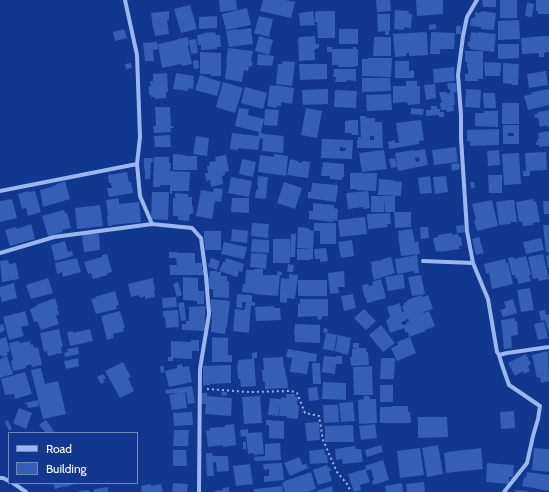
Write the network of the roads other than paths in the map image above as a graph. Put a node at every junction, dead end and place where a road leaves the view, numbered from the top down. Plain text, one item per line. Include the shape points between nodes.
1 (125, 0) edge
2 (477, 0) edge
3 (137, 164) junction
4 (0, 191) edge
5 (152, 224) junction
6 (0, 253) edge
7 (422, 261) dead end
8 (473, 263) junction
9 (549, 347) edge
10 (499, 355) junction
11 (14, 484) edge
12 (26, 492) edge
13 (199, 492) edge
14 (504, 492) edge

1 - 3 street via 137,55 140,137
2 - 8 street via 467,16 458,75 467,231
3 - 4 street
3 - 5 street via 140,196
5 - 6 street via 54,237
5 - 13 street via 192,228 201,238 209,314 200,369
7 - 8 street
8 - 10 street via 488,299
9 - 10 street
10 - 14 street via 509,386 540,406 527,463
11 - 12 street

